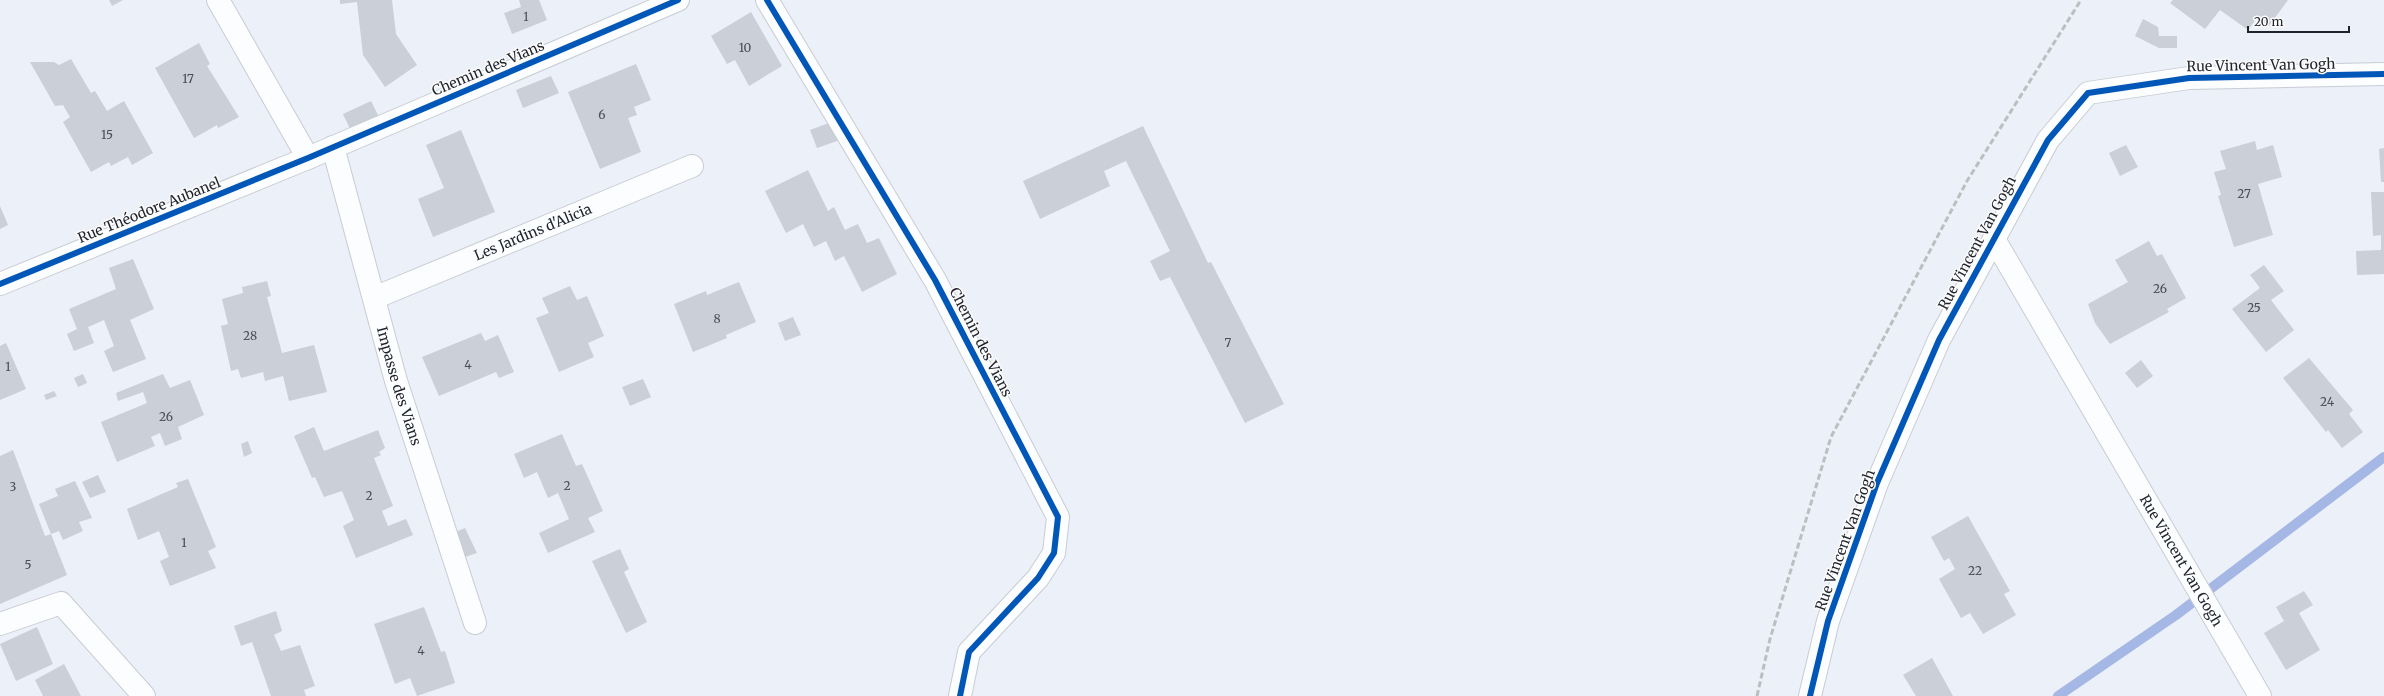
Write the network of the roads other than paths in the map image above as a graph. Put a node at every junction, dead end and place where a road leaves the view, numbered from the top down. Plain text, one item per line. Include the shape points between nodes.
1 (218, 0) edge
2 (678, 0) edge
3 (767, 0) edge
4 (2384, 74) edge
5 (333, 147) junction
6 (308, 158) junction
7 (692, 166) dead end
8 (1994, 239) junction
9 (0, 284) edge
10 (374, 298) junction
11 (475, 623) dead end
12 (0, 624) edge
13 (144, 696) edge
14 (960, 696) edge
15 (1810, 696) edge
16 (2260, 696) edge

1 - 6 street
2 - 5 street, Chemin des Vians
3 - 14 street, Chemin des Vians via 935,280 1058,518 1054,553 1038,578 969,652
4 - 8 street, Rue Vincent Van Gogh via 2189,78 2088,93 2048,140
5 - 6 street, Chemin des Vians
5 - 10 street, Impasse des Vians
6 - 9 street, Rue Théodore Aubanel
7 - 10 street, Les Jardins d'Alicia
8 - 15 street, Rue Vincent Van Gogh via 1939,340 1877,483 1828,621
8 - 16 street, Rue Vincent Van Gogh
10 - 11 street, Impasse des Vians via 396,381
12 - 13 street via 61,603

